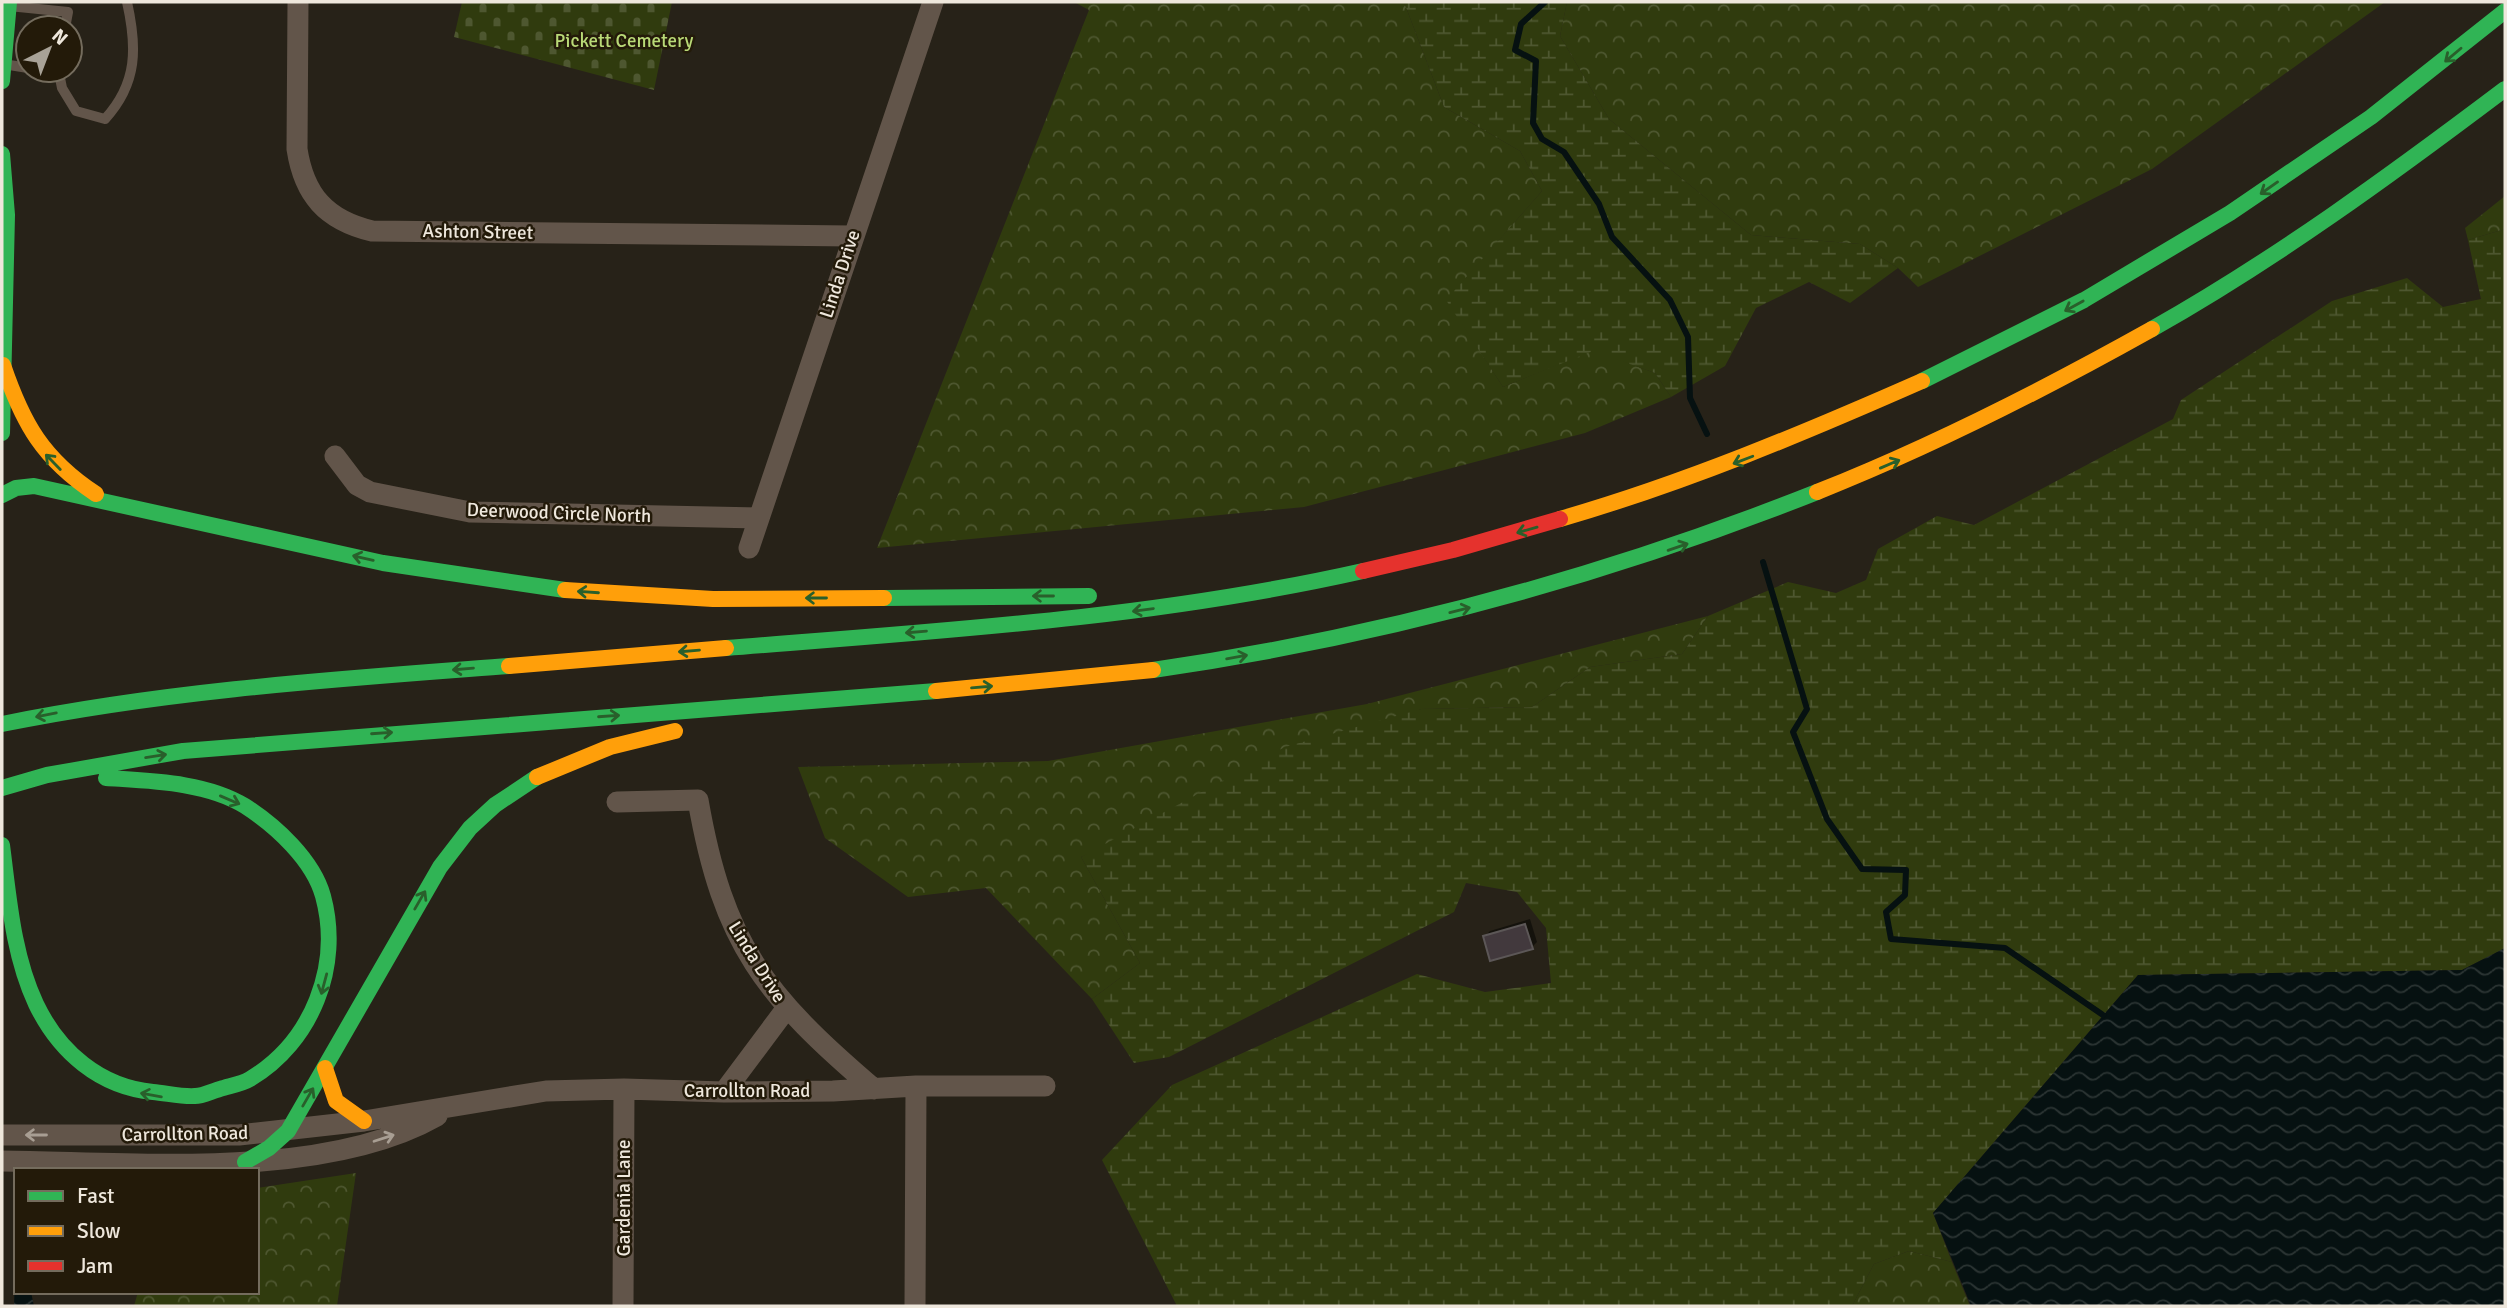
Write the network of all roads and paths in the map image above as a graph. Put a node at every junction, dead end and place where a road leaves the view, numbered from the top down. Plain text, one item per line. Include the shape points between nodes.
1 (127, 2) edge
2 (298, 2) edge
3 (933, 2) edge
4 (9, 4) edge
5 (71, 7) edge
6 (2505, 11) edge
7 (4, 46) edge
8 (4, 64) junction
9 (14, 66) edge
10 (2, 81) edge
11 (61, 84) edge
12 (2505, 89) edge
13 (2, 154) edge
14 (852, 236) junction
15 (3, 365) edge
16 (2, 433) edge
17 (335, 456) dead end
18 (2, 495) edge
19 (109, 502) junction
20 (759, 518) junction
21 (749, 548) dead end
22 (1283, 589) junction
23 (868, 696) junction
24 (2, 724) edge
25 (90, 772) junction
26 (2, 788) edge
27 (617, 802) dead end
28 (2, 845) edge
29 (786, 1009) junction
30 (325, 1068) junction
31 (916, 1086) junction
32 (1045, 1086) dead end
33 (624, 1089) junction
34 (874, 1089) junction
35 (724, 1092) junction
36 (450, 1108) junction
37 (364, 1121) junction
38 (288, 1131) junction
39 (2, 1135) edge
40 (2, 1161) edge
41 (245, 1162) junction
42 (623, 1306) edge
43 (915, 1306) edge

1 - 11 lane via 132,28 131,81 121,102 106,119 76,111
2 - 14 street, Ashton Street via 300,171 317,204 353,226 372,231
3 - 14 street, Linda Drive
4 - 5 lane
4 - 7 main road
6 -> 22 main road via 2376,113 2252,200 2058,315 1933,378 1783,444 1607,506 1430,557
7 - 8 main road
8 - 9 lane
8 - 10 main road
23 -> 12 main road via 1121,674 1341,638 1560,584 1773,512 1913,454 2168,322 2367,194
13 - 15 main road via 7,215
14 - 20 street, Linda Drive
15 - 16 main road
19 -> 15 main road via 51,461 32,436
17 - 20 street, Deerwood Circle North via 351,479 370,492 470,512
18 - 19 main road via 34,486
22 -> 19 main road via 713,599 555,589 383,563
20 - 21 street, Linda Drive
22 -> 24 main road via 1052,621 246,687 90,706
25 -> 23 main road via 183,751 260,743
30 -> 23 main road via 449,854 478,821 520,786 572,757 631,739
25 - 26 main road via 47,775
25 -> 28 main road via 216,794 269,822 292,842 310,867 323,893 329,922 326,982 314,1016 279,1061 256,1078 232,1087 178,1098 150,1096 98,1076 74,1058 57,1039 30,990 14,932
27 - 29 street, Linda Drive via 698,800 725,911
29 - 34 street, Linda Drive
29 - 35 street
30 - 37 main road via 328,1091 336,1103
38 -> 30 main road
31 - 32 street, Carrollton Road
31 - 34 street, Carrollton Road
31 - 43 street
33 - 35 street, Carrollton Road
33 - 36 street, Carrollton Road via 546,1091
33 - 42 street, Gardenia Lane
34 - 35 street, Carrollton Road
36 - 37 street, Carrollton Road
41 -> 36 street, Carrollton Road via 376,1141 414,1129
37 - 38 street, Carrollton Road
38 -> 39 street, Carrollton Road
38 - 41 main road
40 - 41 street, Carrollton Road

